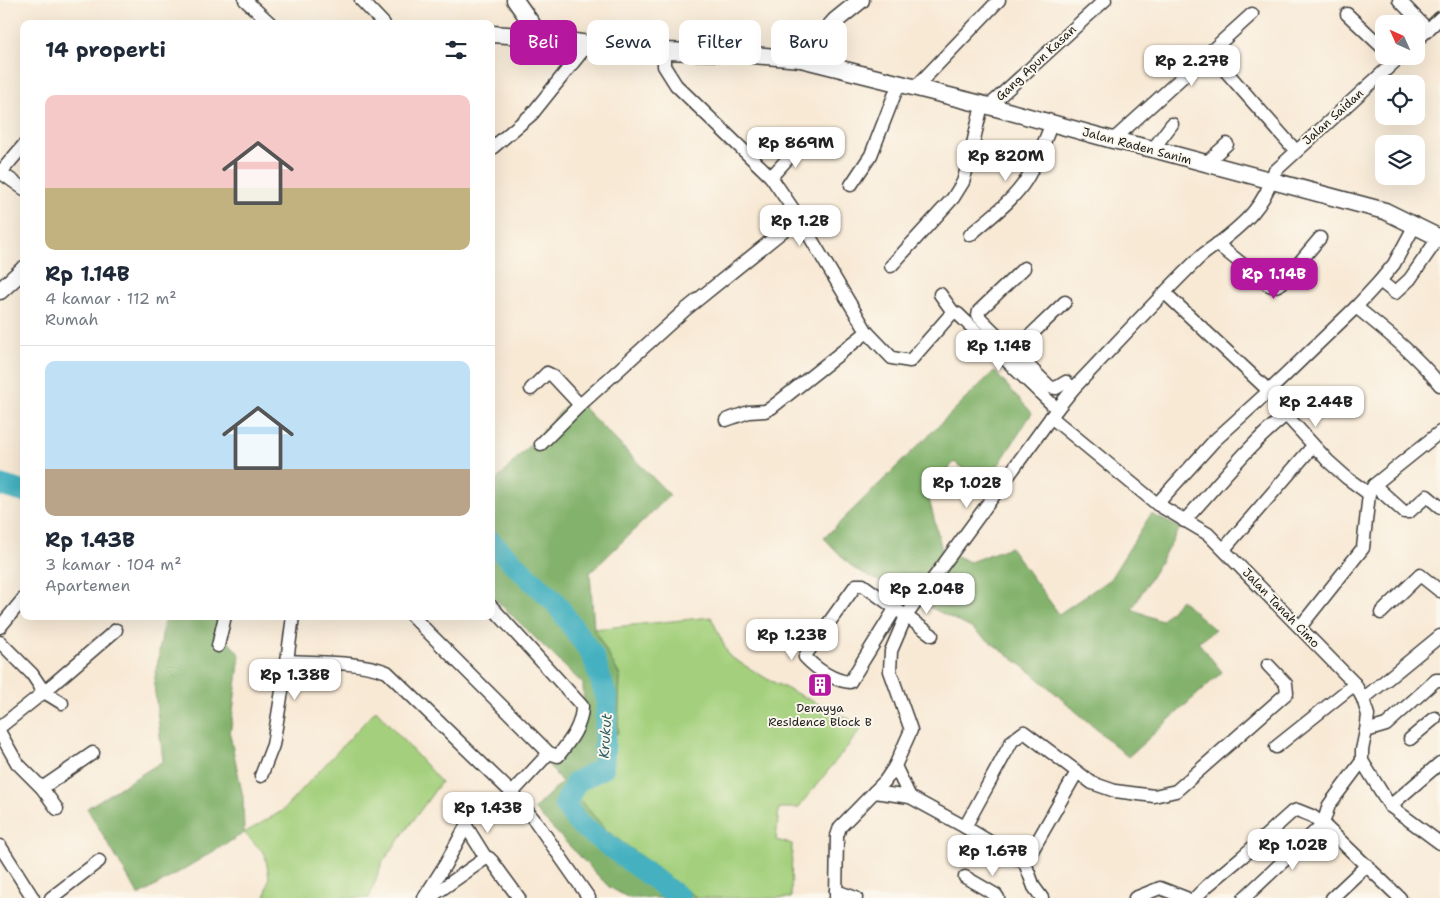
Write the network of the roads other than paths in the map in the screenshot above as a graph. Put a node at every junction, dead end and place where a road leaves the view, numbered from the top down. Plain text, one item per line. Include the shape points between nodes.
1 (245, 0) edge
2 (361, 0) edge
3 (861, 0) edge
4 (999, 0) edge
5 (1105, 0) edge
6 (1399, 0) edge
7 (522, 2) edge
8 (1252, 14) dead end
9 (1347, 14) dead end
10 (1440, 18) edge
11 (268, 20) edge
12 (380, 20) edge
13 (532, 20) edge
14 (836, 20) edge
15 (1428, 30) junction
16 (1425, 33) edge
17 (495, 34) edge
18 (510, 35) edge
19 (1375, 40) edge
20 (587, 45) edge
21 (669, 51) edge
22 (771, 57) edge
23 (664, 65) edge
24 (825, 65) edge
25 (1388, 65) edge
26 (1223, 68) dead end
27 (900, 84) junction
28 (916, 88) junction
29 (986, 106) junction
30 (1052, 123) junction
31 (1172, 124) dead end
32 (1113, 140) junction
33 (802, 143) dead end
34 (1227, 144) dead end
35 (495, 146) edge
36 (1153, 149) junction
37 (20, 150) edge
38 (1296, 150) junction
39 (1205, 164) junction
40 (0, 172) edge
41 (771, 177) junction
42 (1271, 181) junction
43 (850, 184) dead end
44 (20, 186) edge
45 (799, 218) junction
46 (1415, 225) junction
47 (970, 235) dead end
48 (1320, 238) dead end
49 (1439, 238) edge
50 (1218, 244) junction
51 (892, 266) dead end
52 (1024, 268) dead end
53 (20, 273) edge
54 (1380, 282) junction
55 (0, 291) edge
56 (1165, 293) junction
57 (940, 294) dead end
58 (1065, 302) dead end
59 (1356, 307) junction
60 (953, 312) junction
61 (867, 332) junction
62 (1014, 351) junction
63 (1440, 385) edge
64 (531, 389) dead end
65 (1073, 390) junction
66 (1269, 392) junction
67 (580, 406) junction
68 (1054, 413) junction
69 (1286, 414) junction
70 (726, 420) dead end
71 (1440, 432) edge
72 (541, 444) dead end
73 (1314, 446) junction
74 (1371, 490) junction
75 (1157, 504) junction
76 (1440, 508) edge
77 (1184, 521) junction
78 (1224, 549) junction
79 (1440, 591) edge
80 (20, 603) edge
81 (895, 608) junction
82 (495, 610) edge
83 (1381, 613) dead end
84 (906, 616) junction
85 (224, 620) edge
86 (292, 620) edge
87 (416, 620) edge
88 (0, 627) edge
89 (1300, 627) junction
90 (116, 630) dead end
91 (932, 636) dead end
92 (1440, 636) edge
93 (0, 642) edge
94 (218, 646) dead end
95 (287, 661) junction
96 (1268, 665) dead end
97 (1440, 680) edge
98 (1355, 684) junction
99 (44, 692) junction
100 (1363, 699) junction
101 (62, 703) dead end
102 (1435, 718) edge
103 (0, 727) edge
104 (1366, 731) junction
105 (0, 733) edge
106 (1410, 740) dead end
107 (1276, 747) dead end
108 (93, 753) dead end
109 (549, 753) junction
110 (1362, 761) junction
111 (1440, 764) edge
112 (895, 766) junction
113 (1077, 772) junction
114 (261, 776) dead end
115 (42, 788) junction
116 (874, 792) junction
117 (512, 793) junction
118 (910, 797) junction
119 (1390, 806) junction
120 (57, 809) dead end
121 (1324, 824) junction
122 (965, 827) junction
123 (1440, 843) edge
124 (0, 846) edge
125 (486, 858) junction
126 (99, 861) dead end
127 (1025, 863) junction
128 (1367, 865) junction
129 (966, 876) dead end
130 (836, 895) edge
131 (33, 898) edge
132 (51, 898) edge
133 (424, 898) edge
134 (429, 898) edge
135 (519, 898) edge
136 (589, 898) edge
137 (856, 898) edge
138 (998, 898) edge
139 (1042, 898) edge
140 (1135, 898) edge
141 (1186, 898) edge
142 (1195, 898) edge
143 (1244, 898) edge
144 (1332, 898) edge
145 (1400, 898) edge

1 - 11 street
2 - 12 street
3 - 14 street
4 - 28 street
5 - 29 street, Gang Apun Kasan
6 - 15 street
7 - 13 street
8 - 32 street
9 - 19 street
10 - 15 street
15 - 16 street
17 - 18 street, Jalan Raden Sanim
20 - 35 street via 532,114
21 - 22 street, Jalan Raden Sanim
23 - 41 street via 676,84
24 - 27 street, Jalan Raden Sanim
25 - 38 street, Jalan Saidan
26 - 38 street
27 - 28 street, Jalan Raden Sanim
27 - 43 street via 872,155
28 - 29 street, Jalan Raden Sanim
29 - 30 street, Jalan Raden Sanim
29 - 51 street via 963,182 954,198
30 - 32 street, Jalan Raden Sanim
30 - 47 street via 1025,181
31 - 36 street
32 - 36 street, Jalan Raden Sanim
33 - 41 street
34 - 39 street
36 - 39 street, Jalan Raden Sanim
37 - 40 street
38 - 42 street, Jalan Saidan via 1274,172
39 - 42 street, Jalan Raden Sanim
40 - 44 street
41 - 45 street
42 - 46 street, Jalan Raden Sanim via 1385,211
42 - 50 street, Jalan Saidan via 1252,215
45 - 61 street
45 - 67 street via 685,310
46 - 49 street, Jalan Raden Sanim
46 - 54 street via 1394,264
48 - 50 street via 1283,282 1272,287
49 - 54 street via 1410,279 1395,293
50 - 56 street, Jalan Saidan via 1200,257
52 - 62 street via 978,313
53 - 55 street
54 - 59 street
56 - 65 street, Jalan Saidan
56 - 66 street
57 - 60 street, Jalan Tanah Cimo
58 - 62 street
59 - 63 street via 1399,343
59 - 66 street
60 - 61 street via 910,361 892,358
60 - 68 street, Jalan Tanah Cimo
61 - 70 street via 772,408
62 - 65 street via 1050,387 1060,387 1066,382
64 - 67 street via 547,373
65 - 68 street, Jalan Saidan
66 - 69 street
66 - 75 street via 1214,441
67 - 72 street
68 - 75 street, Jalan Tanah Cimo
68 - 84 street, Jalan Saidan
69 - 73 street
69 - 77 street via 1259,438
71 - 74 street
73 - 74 street via 1348,478
73 - 78 street
74 - 76 street via 1404,512 1410,512 1427,496
74 - 89 street via 1363,548
75 - 77 street, Jalan Tanah Cimo
77 - 78 street, Jalan Tanah Cimo via 1208,534
78 - 89 street, Jalan Tanah Cimo
79 - 83 street via 1420,575
80 - 88 street
81 - 81 street via 863,585 856,585 805,657 840,681 850,682
81 - 84 street
82 - 109 street via 582,706 582,715 572,738 558,756
84 - 91 street
84 - 112 street, Jalan Saidan via 890,651 890,671 911,730
85 - 94 street
86 - 95 street
87 - 109 street
89 - 98 street, Jalan Tanah Cimo
90 - 99 street
92 - 100 street
93 - 99 street via 32,674
95 - 114 street via 273,745
95 - 117 street via 358,665 387,672
96 - 113 street via 1286,684 1287,693 1176,792 1154,796 1115,791 1092,783
97 - 104 street via 1436,680 1386,725
98 - 100 street, Jalan Tanah Cimo
98 - 107 street
99 - 101 street
99 - 103 street
100 - 104 street, Jalan Tanah Cimo via 1368,715
102 - 106 street
104 - 110 street, Jalan Tanah Cimo
105 - 115 street via 17,763
108 - 115 street
109 - 117 street
110 - 119 street
110 - 121 street via 1329,805
111 - 119 street
112 - 116 street, Jalan Saidan
112 - 118 street
113 - 122 street via 1024,732 1012,741
113 - 127 street
115 - 120 street
116 - 118 street
116 - 130 street, Jalan Saidan via 840,826
117 - 136 street
118 - 122 street
119 - 123 street
121 - 128 street
121 - 142 street via 1300,811 1292,812
121 - 143 street
122 - 127 street
124 - 131 street
125 - 133 street via 466,826
125 - 134 street
125 - 135 street via 492,861
126 - 132 street
127 - 139 street
128 - 144 street
128 - 145 street
129 - 138 street
130 - 137 street
140 - 141 street via 1160,888

